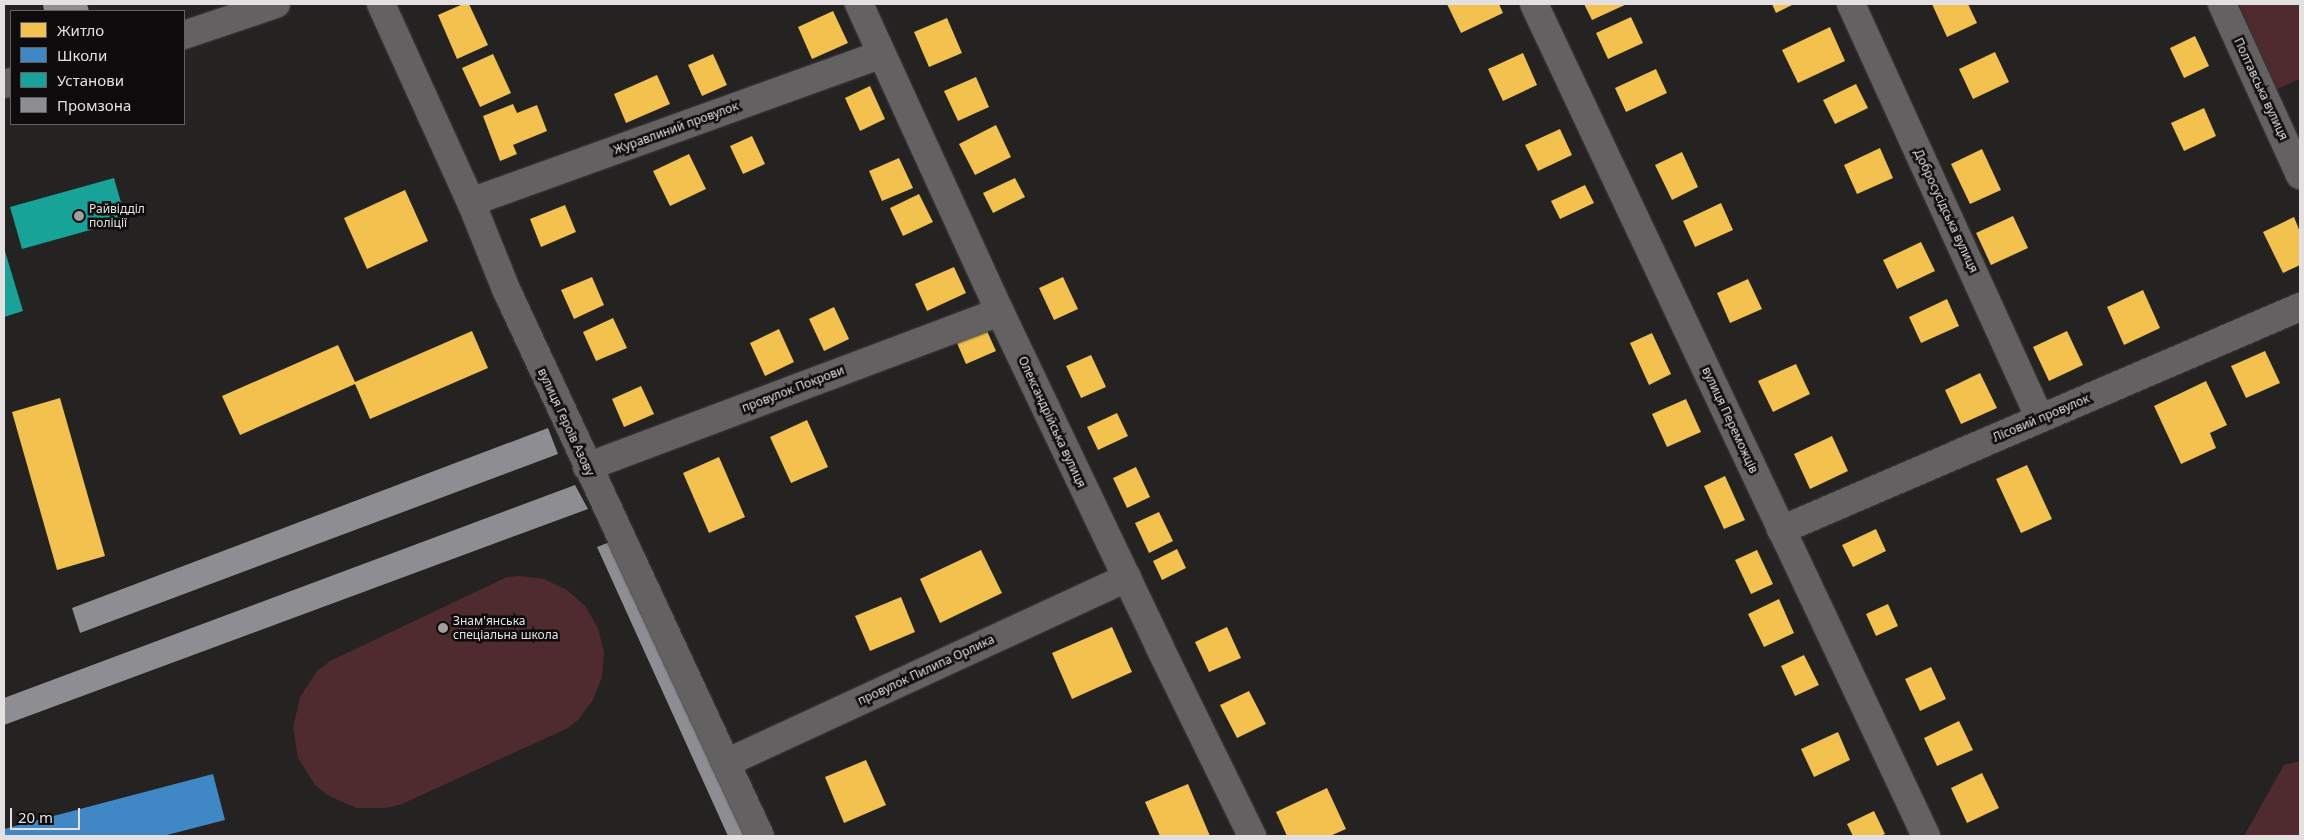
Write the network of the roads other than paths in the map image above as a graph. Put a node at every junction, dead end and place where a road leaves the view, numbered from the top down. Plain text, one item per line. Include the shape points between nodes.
1 (276, 4) edge
2 (382, 4) edge
3 (858, 4) edge
4 (1534, 4) edge
5 (1851, 4) edge
6 (2222, 4) edge
7 (185, 35) edge
8 (881, 54) junction
9 (2300, 175) edge
10 (471, 202) junction
11 (2300, 307) edge
12 (1000, 312) junction
13 (2040, 418) junction
14 (587, 467) junction
15 (1781, 530) junction
16 (1127, 578) junction
17 (726, 763) junction
18 (760, 836) edge
19 (1252, 836) edge
20 (1926, 836) edge

1 - 7 street
2 - 10 street, вулиця Героїв Азову
3 - 8 street, Олександрійська вулиця
4 - 15 street, вулиця Переможців
5 - 13 street, Добросусідська вулиця
6 - 9 street, Полтавська вулиця
8 - 10 street, Журавлиний провулок
8 - 12 street, Олександрійська вулиця
10 - 14 street, вулиця Героїв Азову via 506,289
11 - 13 street, Лісовий провулок
12 - 14 street, провулок Покрови
12 - 16 street, Олександрійська вулиця
13 - 15 street, Лісовий провулок
14 - 17 street, вулиця Героїв Азову
15 - 20 street, вулиця Переможців
16 - 17 street, провулок Пилипа Орлика
16 - 19 street, Олександрійська вулиця
17 - 18 street, вулиця Героїв Азову

